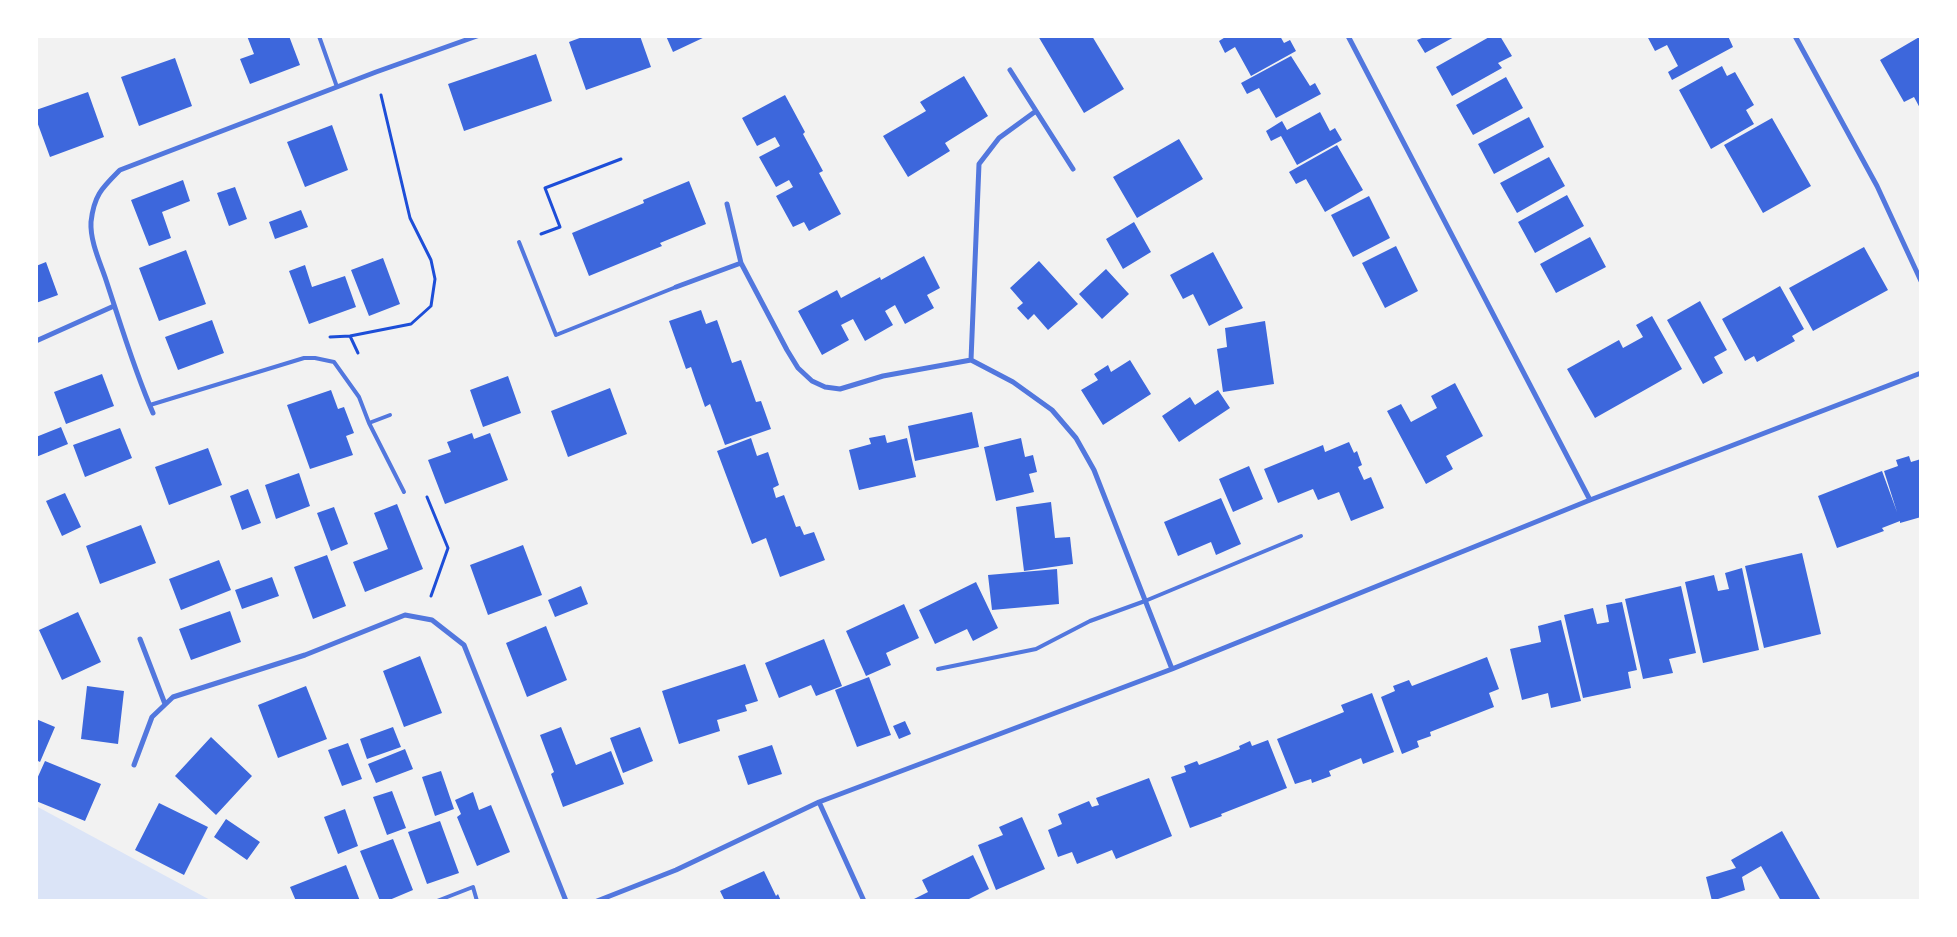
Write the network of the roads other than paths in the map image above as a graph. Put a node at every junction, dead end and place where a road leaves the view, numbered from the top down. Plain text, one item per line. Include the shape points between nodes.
1 (319, 36) edge
2 (477, 36) edge
3 (1348, 36) edge
4 (1796, 36) edge
5 (1010, 70) dead end
6 (337, 87) junction
7 (1036, 110) junction
8 (1073, 169) dead end
9 (726, 204) dead end
10 (519, 242) road end
11 (741, 263) junction
12 (1921, 281) edge
13 (676, 287) joint
14 (114, 306) junction
15 (36, 341) edge
16 (971, 360) junction
17 (1921, 373) edge
18 (150, 405) junction
19 (154, 413) dead end
20 (390, 415) dead end
21 (369, 423) junction
22 (404, 492) dead end
23 (1590, 500) junction
24 (1301, 536) dead end
25 (1145, 601) junction
26 (140, 639) dead end
27 (938, 669) dead end
28 (1172, 669) junction
29 (165, 704) junction
30 (134, 765) dead end
31 (819, 802) junction
32 (437, 901) edge
33 (477, 901) edge
34 (566, 901) edge
35 (597, 901) edge
36 (864, 901) edge

1 - 6 lane
2 - 6 street
3 - 23 street
4 - 12 street via 1877,186
5 - 7 street
6 - 14 street via 120,170 100,190 91,224
7 - 8 street
7 - 16 street via 999,138 979,164
9 - 11 street
10 - 13 lane via 556,335
11 - 13 street
11 - 16 street via 798,368 812,381 825,387 840,389 891,375
14 - 15 street
14 - 18 street
16 - 25 street via 1013,382 1052,410 1076,438 1094,470
17 - 23 street
18 - 19 street
18 - 21 lane via 304,358 315,358 334,362 344,373 359,397
20 - 21 lane
21 - 22 lane
23 - 28 street
24 - 25 lane
25 - 27 lane via 1090,621 1036,649
25 - 28 street
26 - 29 street
28 - 31 street
29 - 30 street via 152,717
29 - 34 street via 173,697 305,655 405,615 432,620 464,645
31 - 35 street via 676,870
31 - 36 street
32 - 33 lane via 473,887

